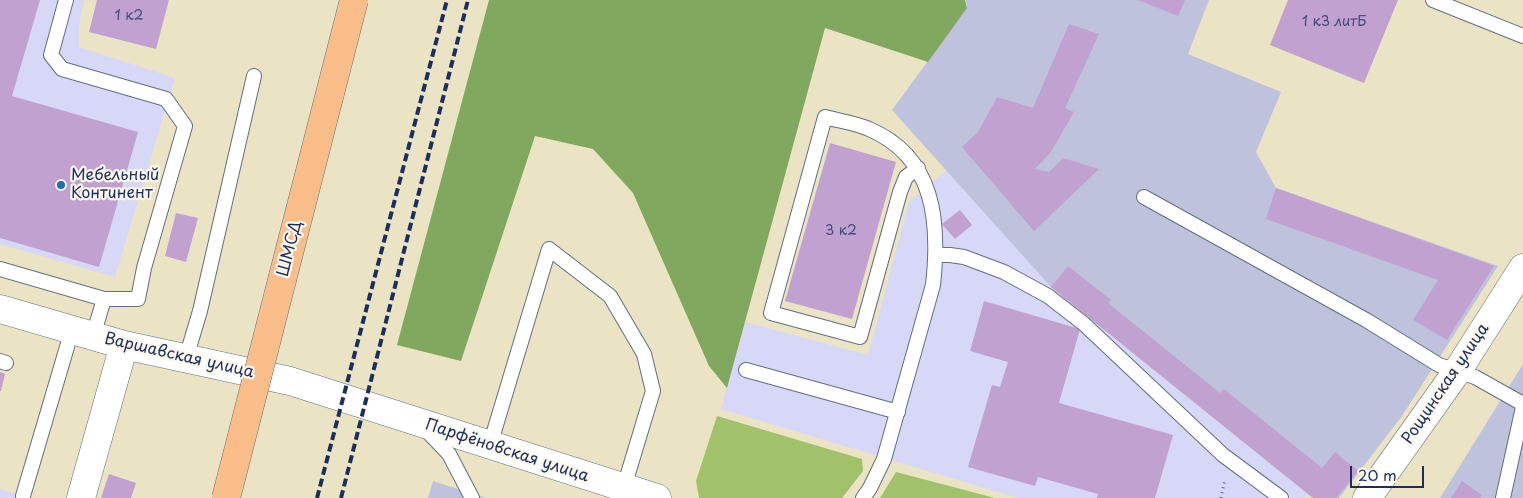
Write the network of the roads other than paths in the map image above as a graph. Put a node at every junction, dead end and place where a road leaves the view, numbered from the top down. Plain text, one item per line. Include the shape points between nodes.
1 (66, 0) edge
2 (354, 0) edge
3 (1433, 0) edge
4 (1523, 36) edge
5 (254, 76) dead end
6 (918, 168) junction
7 (1144, 197) dead end
8 (936, 255) junction
9 (1523, 268) edge
10 (0, 269) edge
11 (104, 299) junction
12 (0, 309) edge
13 (280, 325) dead end
14 (83, 333) junction
15 (124, 344) junction
16 (186, 358) junction
17 (746, 370) dead end
18 (1458, 370) junction
19 (357, 402) joint
20 (1523, 406) edge
21 (898, 412) junction
22 (418, 422) junction
23 (490, 445) junction
24 (611, 488) junction
25 (23, 496) dead end
26 (81, 498) edge
27 (226, 498) edge
28 (237, 498) edge
29 (472, 498) edge
30 (657, 498) edge
31 (863, 498) edge
32 (1281, 498) edge
33 (1367, 498) edge
34 (1503, 498) edge

1 - 11 lane via 51,55 62,69 166,99 185,126 144,268 138,300
2 - 27 main road, ШМСД, bridge
3 - 4 lane
5 - 16 lane via 200,311
6 - 6 lane via 906,178 900,192 860,337 770,312 825,117 869,129 896,144
6 - 8 lane via 928,190 935,225
7 - 18 lane via 1439,364
8 - 21 lane via 933,285
8 - 32 lane via 964,257 1004,272 1048,296 1084,324 1223,455
9 - 18 street, Рощинская улица
10 - 11 lane
11 - 14 lane
12 - 14 street, Варшавская улица
13 - 28 main road
14 - 15 street, Варшавская улица
14 - 25 lane
15 - 16 street, Варшавская улица
15 - 26 street
16 - 19 street, Варшавская улица via 290,381
17 - 21 lane
18 - 20 lane
18 - 33 street, Рощинская улица
19 - 22 street, Парфёновская улица
20 - 34 lane
21 - 31 lane via 884,459
22 - 23 street, Парфёновская улица
22 - 29 lane via 449,454
23 - 24 street, Парфёновская улица
23 - 24 lane via 549,249 610,296 644,354 653,391
24 - 30 street, Парфёновская улица

